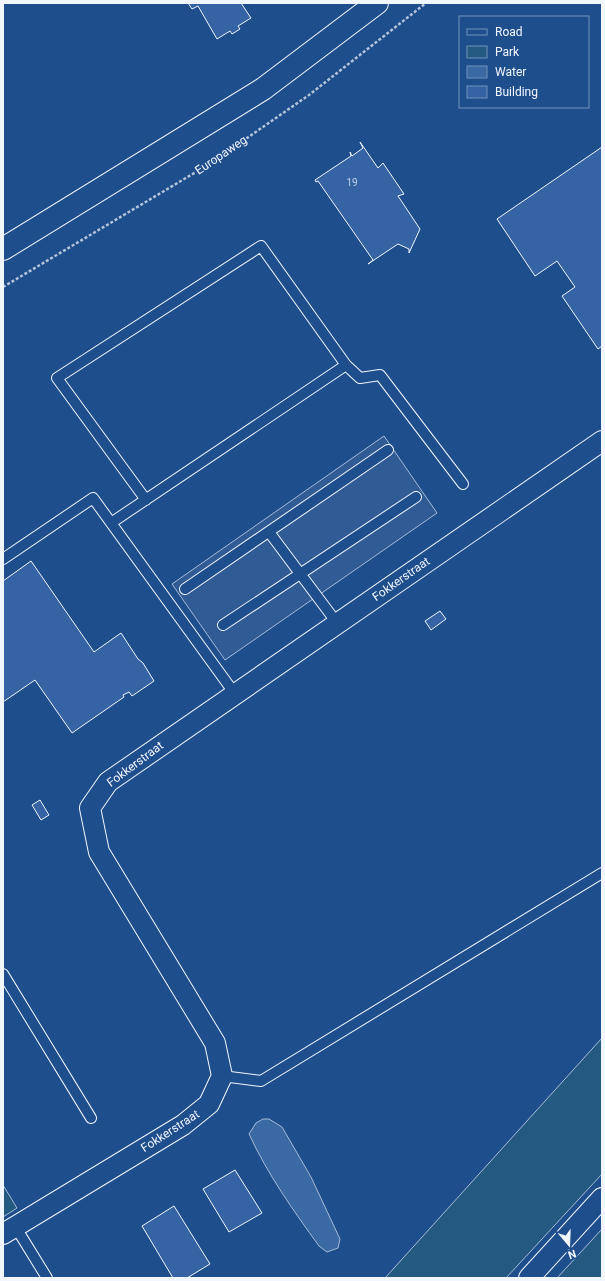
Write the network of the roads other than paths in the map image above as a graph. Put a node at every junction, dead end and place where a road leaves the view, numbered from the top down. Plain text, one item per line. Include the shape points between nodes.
1 (377, 3) edge
2 (3, 249) edge
3 (346, 364) junction
4 (602, 441) edge
5 (388, 450) dead end
6 (463, 484) dead end
7 (416, 497) dead end
8 (146, 500) junction
9 (111, 523) junction
10 (269, 532) junction
11 (3, 559) edge
12 (300, 573) junction
13 (185, 589) dead end
14 (338, 623) junction
15 (223, 625) dead end
16 (234, 694) junction
17 (602, 873) edge
18 (3, 974) edge
19 (222, 1076) junction
20 (91, 1118) dead end
21 (602, 1198) edge
22 (9, 1230) edge
23 (47, 1278) edge
24 (529, 1278) edge

1 - 2 main road via 263,89
3 - 6 lane via 360,378 380,375
3 - 8 lane
3 - 8 lane via 261,246 57,378
4 - 14 street, Fokkerstraat
5 - 10 lane
7 - 12 lane
8 - 9 lane
9 - 11 lane via 93,498
9 - 16 lane
10 - 12 lane
10 - 13 lane
12 - 14 lane
12 - 15 lane
14 - 16 street, Fokkerstraat
16 - 19 street, Fokkerstraat via 108,782 90,808 99,852 215,1043
17 - 19 lane via 260,1081
18 - 20 lane
19 - 22 street, Fokkerstraat via 209,1104 183,1125
21 - 24 street
22 - 23 lane

